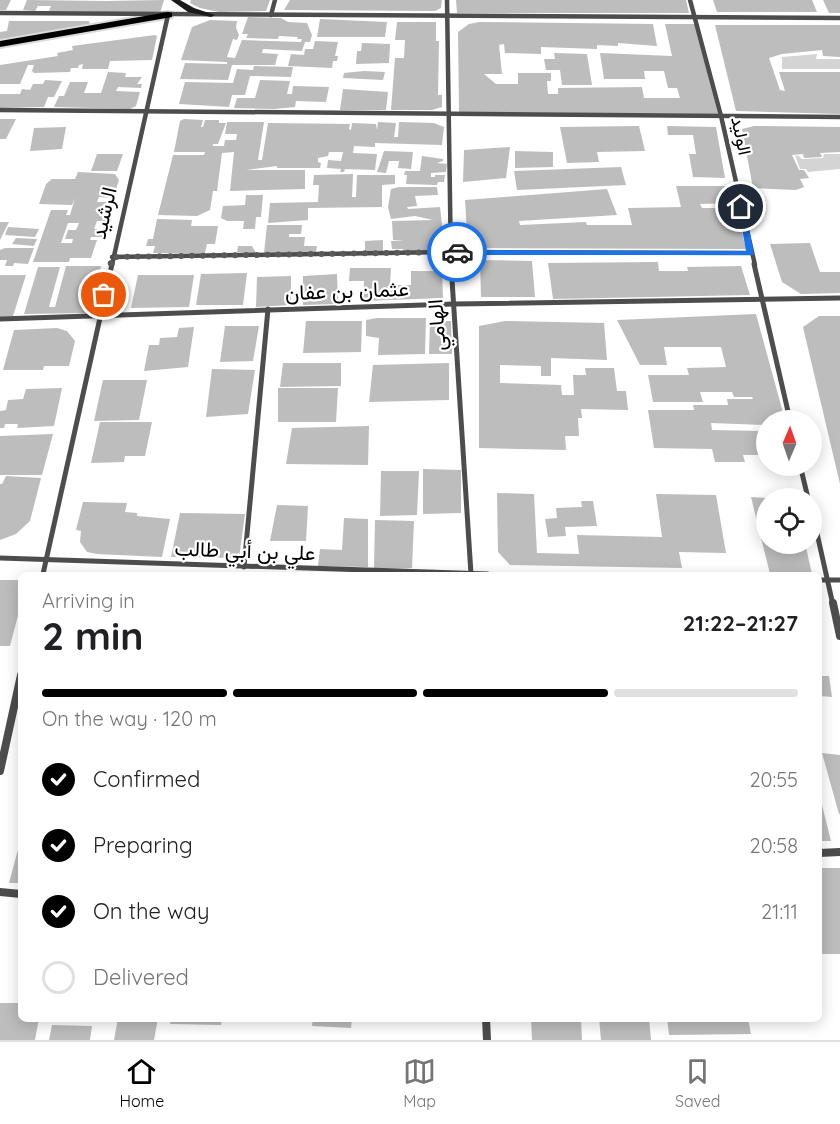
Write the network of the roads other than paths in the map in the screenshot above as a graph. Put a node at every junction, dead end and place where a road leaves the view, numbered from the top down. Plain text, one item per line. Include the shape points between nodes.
1 (173, 0) edge
2 (275, 0) edge
3 (447, 0) edge
4 (690, 0) edge
5 (0, 13) edge
6 (211, 15) junction
7 (271, 15) junction
8 (447, 16) junction
9 (694, 17) junction
10 (840, 18) edge
11 (167, 20) junction
12 (0, 44) edge
13 (0, 53) edge
14 (0, 110) edge
15 (146, 110) junction
16 (450, 113) junction
17 (721, 116) junction
18 (840, 117) edge
19 (450, 252) junction
20 (751, 253) junction
21 (112, 257) junction
22 (761, 298) junction
23 (840, 298) edge
24 (454, 304) junction
25 (268, 309) junction
26 (100, 314) junction
27 (0, 319) edge
28 (788, 410) edge
29 (822, 554) edge
30 (0, 558) edge
31 (46, 561) junction
32 (244, 567) junction
33 (43, 572) edge
34 (406, 572) edge
35 (471, 572) edge
36 (822, 580) edge
37 (840, 580) edge
38 (828, 581) junction
39 (840, 636) edge
40 (18, 689) edge
41 (0, 771) edge
42 (840, 852) edge
43 (822, 854) edge
44 (0, 892) edge
45 (18, 894) edge
46 (486, 1022) edge
47 (487, 1040) edge

1 - 6 main road
1 - 11 main road, الرشيد
2 - 7 street
3 - 8 street, الهامي
4 - 9 street, الوليد
5 - 11 street
6 - 7 street
6 - 11 street
7 - 8 street
8 - 9 street
8 - 16 street, الهامي
9 - 10 street
9 - 17 street, الوليد
11 - 12 highway
11 - 13 highway
11 - 15 street, الرشيد
14 - 15 street
15 - 16 street
15 - 21 street, الرشيد
16 - 17 street
16 - 19 street, الهامي
17 - 18 street
17 - 20 street, الوليد
19 - 20 street
19 - 21 street
19 - 24 street, الهامي
20 - 22 street, الوليد
21 - 26 street, الرشيد
22 - 23 street, عثمان بن عفان
22 - 24 street, عثمان بن عفان
22 - 28 street, الوليد
24 - 25 street, عثمان بن عفان
24 - 35 street, الهامي
25 - 26 street, عثمان بن عفان
25 - 32 street
26 - 27 street, عثمان بن عفان
26 - 31 street, الرشيد
29 - 38 street
30 - 31 street, علي بن أبي طالب
31 - 32 street, علي بن أبي طالب
31 - 33 street, الرشيد
32 - 34 street, علي بن أبي طالب
36 - 38 street
37 - 38 street
38 - 39 street
40 - 41 street
42 - 43 street
44 - 45 street
46 - 47 street

